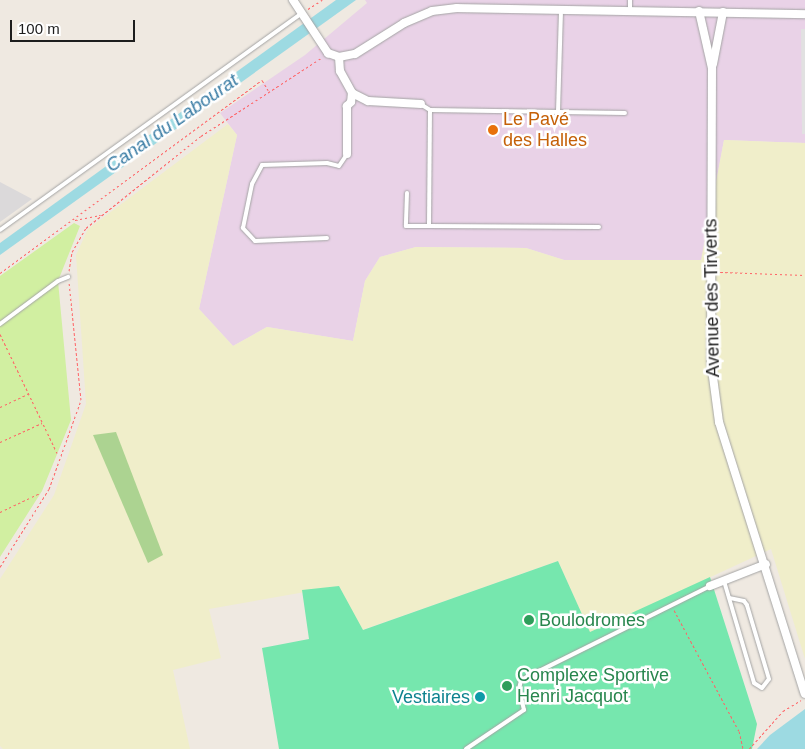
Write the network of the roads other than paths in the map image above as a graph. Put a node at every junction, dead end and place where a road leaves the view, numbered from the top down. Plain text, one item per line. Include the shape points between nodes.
1 (293, 0) edge
2 (630, 0) edge
3 (561, 10) junction
4 (630, 11) junction
5 (699, 11) junction
6 (722, 12) junction
7 (805, 14) edge
8 (303, 17) junction
9 (339, 57) junction
10 (712, 68) junction
11 (352, 93) junction
12 (421, 104) joint
13 (430, 110) junction
14 (558, 112) junction
15 (625, 113) dead end
16 (347, 154) joint
17 (407, 192) dead end
18 (429, 226) junction
19 (599, 227) dead end
20 (0, 230) edge
21 (327, 238) dead end
22 (68, 277) road end
23 (0, 324) edge
24 (766, 564) junction
25 (724, 581) junction
26 (710, 586) joint
27 (730, 598) junction
28 (805, 696) edge
29 (466, 749) edge

1 - 8 street
2 - 4 lane
3 - 4 street
3 - 9 street via 457,8 432,11 404,23 356,54
3 - 14 lane
4 - 5 street
5 - 6 street
5 - 10 street, Avenue des Tirverts
6 - 7 street
6 - 10 street, Avenue des Tirverts
8 - 9 street via 328,53
8 - 20 lane
9 - 11 street via 340,70
10 - 24 street, Avenue des Tirverts via 710,362 720,422
11 - 12 street via 368,101
11 - 16 street via 347,106
12 - 13 lane
13 - 14 lane
13 - 18 lane
14 - 15 lane
16 - 21 lane via 339,166 327,163 262,165 252,184 244,228 255,241
17 - 18 lane via 406,226
18 - 19 lane
22 - 23 lane
24 - 25 street
24 - 28 street, Avenue des Tirverts
25 - 26 street
25 - 27 lane
26 - 29 lane via 521,680 519,690 524,710
27 - 27 lane via 744,601 747,605 769,679 762,688 754,683

